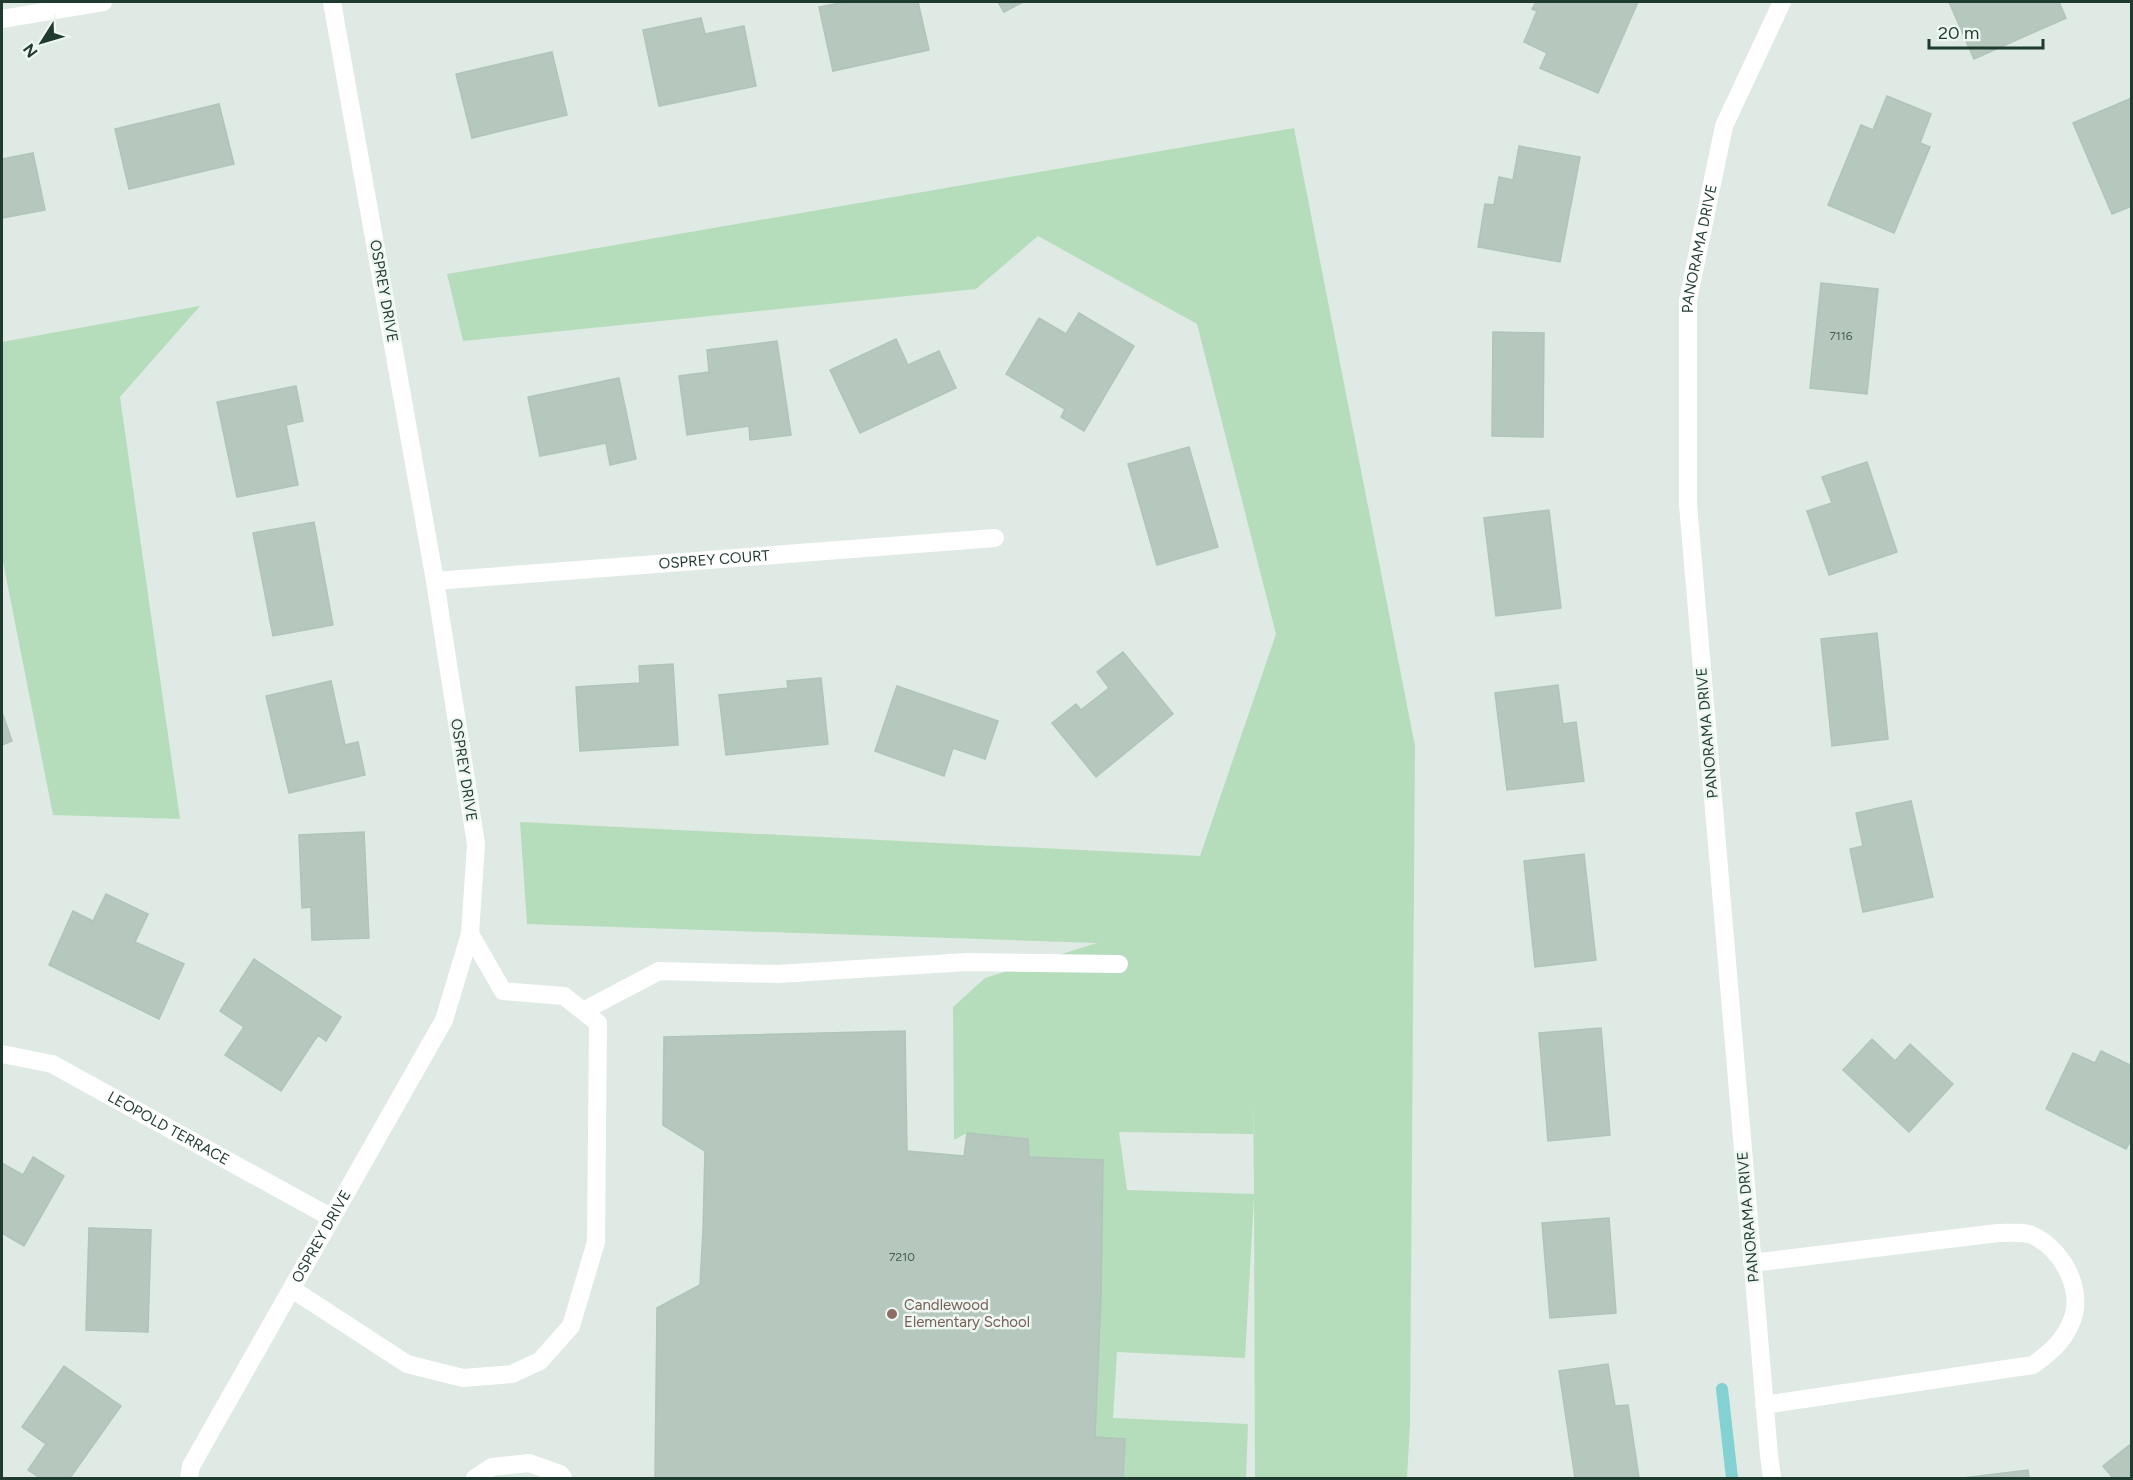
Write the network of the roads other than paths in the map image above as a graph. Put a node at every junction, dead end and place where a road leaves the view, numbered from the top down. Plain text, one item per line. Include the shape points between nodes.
1 (103, 2) edge
2 (332, 2) edge
3 (1782, 2) edge
4 (2, 19) edge
5 (995, 538) dead end
6 (435, 581) junction
7 (470, 934) junction
8 (1119, 964) dead end
9 (583, 1011) junction
10 (2, 1053) edge
11 (332, 1218) junction
12 (1752, 1263) junction
13 (292, 1289) junction
14 (1764, 1405) junction
15 (189, 1479) edge
16 (475, 1479) edge
17 (563, 1479) edge
18 (1772, 1479) edge

1 - 4 street
2 - 6 street, OSPREY DRIVE
3 - 12 street, PANORAMA DRIVE via 1724,126 1688,300 1688,504
5 - 6 street, OSPREY COURT
6 - 7 street, OSPREY DRIVE via 476,844
7 - 9 street via 503,991 564,996
7 - 11 street, OSPREY DRIVE via 444,1020
8 - 9 street via 967,962 778,974 659,971
9 - 13 street via 598,1023 596,1242 572,1326 540,1361 513,1374 463,1378 406,1364
10 - 11 street, LEOPOLD TERRACE via 52,1064
11 - 13 street, OSPREY DRIVE
12 - 14 street, PANORAMA DRIVE
12 - 14 street via 1998,1233 2032,1234 2056,1252 2070,1275 2076,1304 2071,1324 2055,1348 2033,1365
13 - 15 street, OSPREY DRIVE via 191,1466
14 - 18 street, PANORAMA DRIVE
16 - 17 street via 492,1467 529,1463 560,1474

